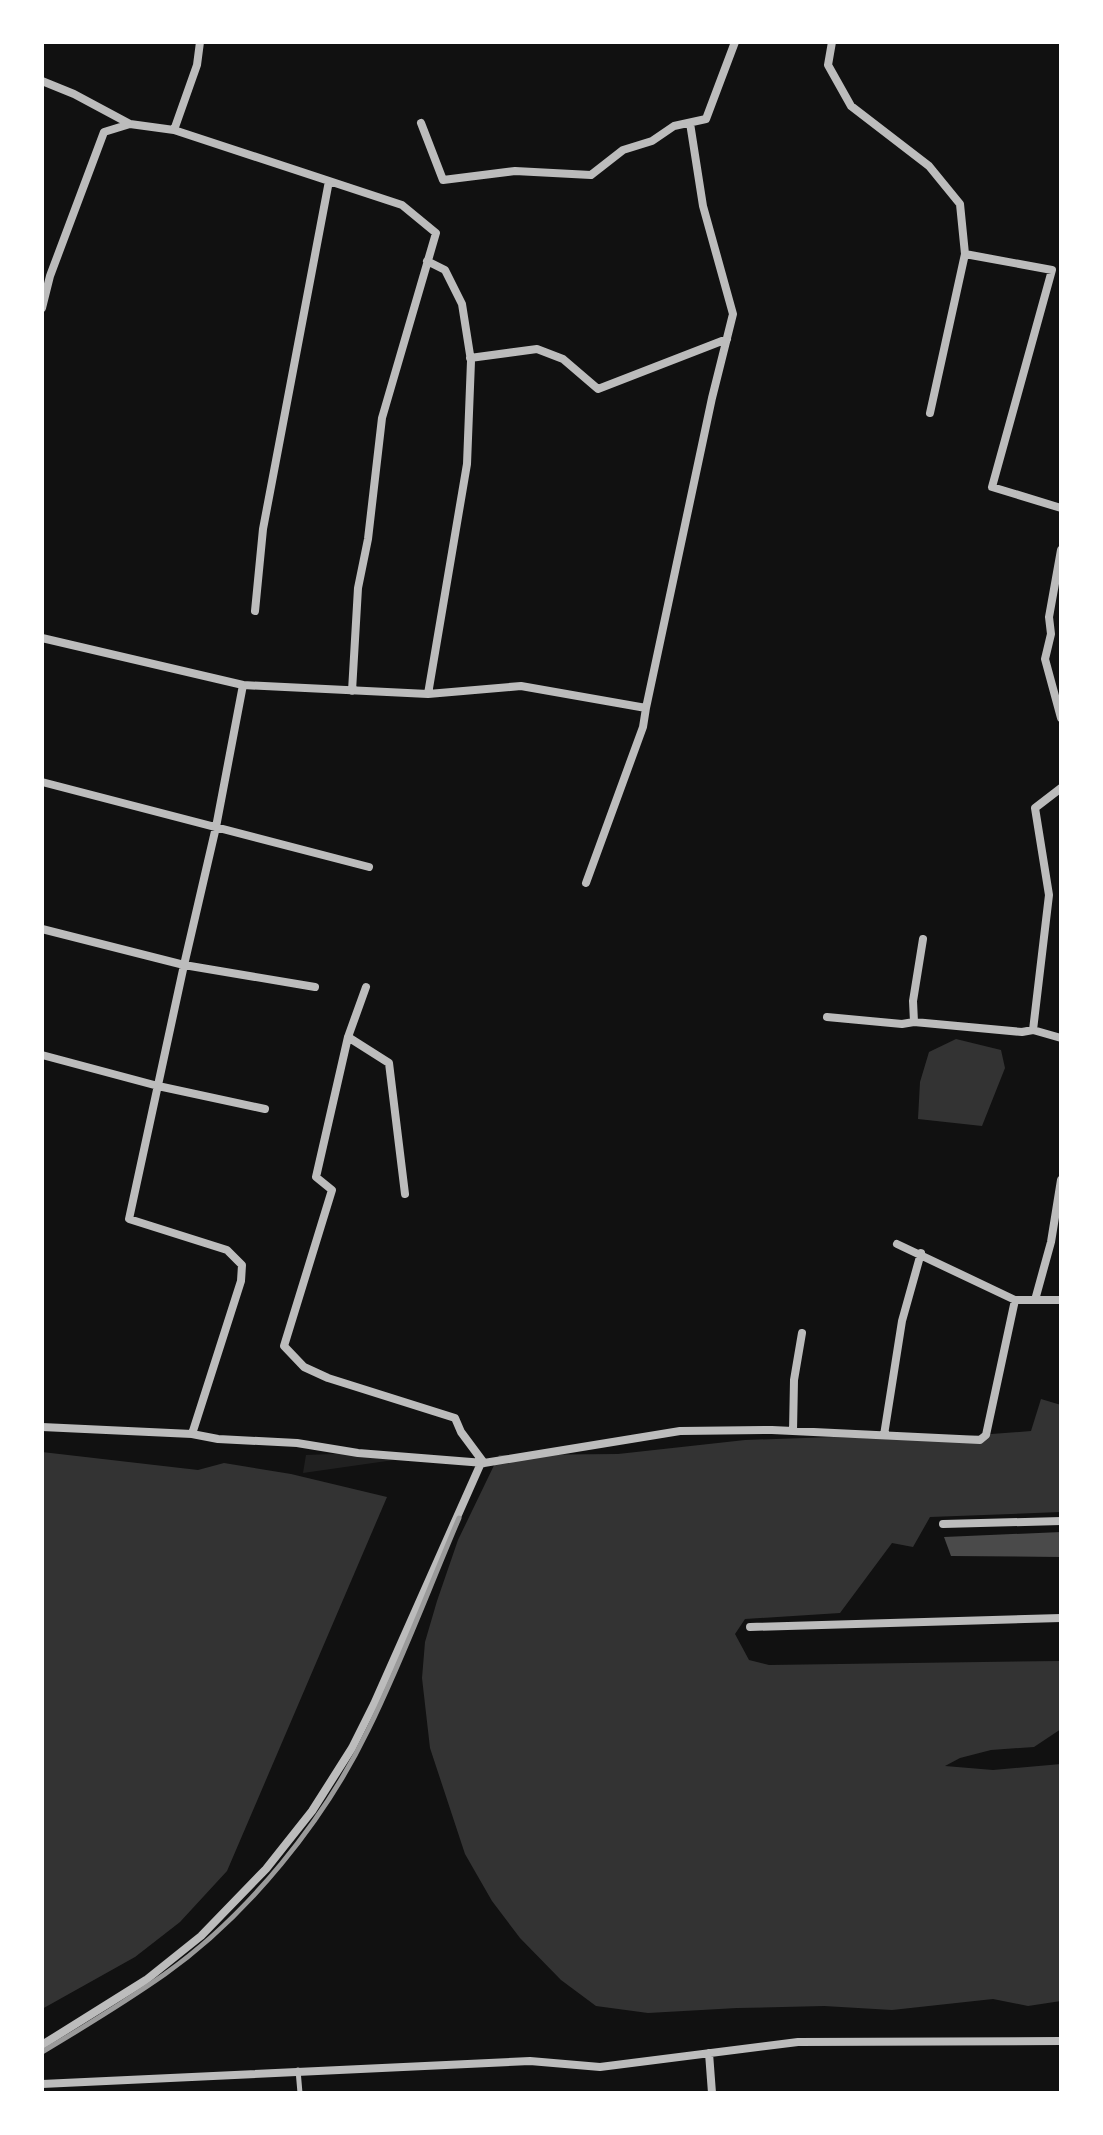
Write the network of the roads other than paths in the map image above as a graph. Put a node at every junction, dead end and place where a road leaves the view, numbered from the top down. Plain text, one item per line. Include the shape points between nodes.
1 (200, 42) edge
2 (735, 42) edge
3 (832, 42) edge
4 (42, 81) edge
5 (421, 123) dead end
6 (690, 123) junction
7 (130, 124) junction
8 (174, 130) junction
9 (329, 181) junction
10 (965, 254) junction
11 (427, 261) junction
12 (46, 275) edge
13 (42, 308) edge
14 (727, 339) junction
15 (470, 358) junction
16 (930, 413) dead end
17 (1061, 508) edge
18 (1061, 550) edge
19 (255, 611) dead end
20 (1056, 635) edge
21 (42, 638) edge
22 (243, 685) junction
23 (352, 691) junction
24 (428, 694) junction
25 (646, 708) junction
26 (1061, 718) edge
27 (42, 782) edge
28 (1061, 788) edge
29 (216, 827) junction
30 (369, 867) dead end
31 (586, 883) dead end
32 (42, 929) edge
33 (923, 939) dead end
34 (184, 965) junction
35 (315, 987) dead end
36 (366, 987) dead end
37 (827, 1017) dead end
38 (914, 1022) junction
39 (1033, 1030) junction
40 (348, 1037) junction
41 (1061, 1038) edge
42 (42, 1055) edge
43 (158, 1086) junction
44 (265, 1109) dead end
45 (1061, 1180) edge
46 (405, 1194) dead end
47 (897, 1244) dead end
48 (921, 1253) junction
49 (1015, 1300) junction
50 (1035, 1300) junction
51 (1061, 1300) edge
52 (802, 1333) dead end
53 (42, 1427) edge
54 (793, 1431) junction
55 (192, 1434) junction
56 (884, 1435) junction
57 (482, 1463) junction
58 (1061, 1521) edge
59 (943, 1524) dead end
60 (1061, 1618) edge
61 (750, 1627) dead end
62 (1061, 2041) edge
63 (42, 2045) edge
64 (709, 2053) junction
65 (298, 2070) junction
66 (42, 2084) edge
67 (300, 2093) edge
68 (712, 2093) edge

1 - 8 street
2 - 6 street via 706,119
3 - 10 street via 828,65 851,106 929,166 960,204
4 - 7 street
5 - 6 street via 443,180 515,171 591,175 623,150
6 - 14 street via 703,206 733,314
7 - 8 street
7 - 12 street via 104,132
8 - 9 street
9 - 11 street via 402,205 425,223 436,233
9 - 19 street via 263,529
10 - 16 street
10 - 17 street via 1052,270 992,487
11 - 15 street via 445,270 462,304
11 - 23 street via 382,418 358,588
12 - 13 street
14 - 15 street via 598,389 563,359 537,349
14 - 25 street
15 - 24 street via 467,464
18 - 20 street via 1049,617
20 - 26 street via 1045,659
21 - 22 street
22 - 23 street
22 - 29 street
23 - 24 street
24 - 25 street via 521,686
25 - 31 street
27 - 29 street
28 - 39 street via 1035,808 1049,895
29 - 30 street
29 - 34 street
32 - 34 street
33 - 38 street
34 - 35 street
34 - 43 street
36 - 40 street
37 - 38 street
38 - 39 street
39 - 41 street
40 - 46 street via 389,1063
40 - 57 street via 316,1177 332,1190 284,1346 304,1367 328,1378 455,1418
42 - 43 street
43 - 44 street
43 - 55 street via 129,1219 227,1250 242,1265
45 - 50 street
47 - 48 street
48 - 49 street
48 - 56 street via 902,1321
49 - 50 street
49 - 56 street via 986,1435 980,1440
50 - 51 street
52 - 54 street
53 - 55 street
54 - 56 street
54 - 57 street via 680,1431
55 - 57 street
57 - 63 street via 374,1704 312,1811 266,1869 201,1936 146,1980
58 - 59 street
60 - 61 street
62 - 64 street via 798,2042
64 - 65 street via 600,2067 530,2061
64 - 68 street
65 - 66 street
65 - 67 lane

